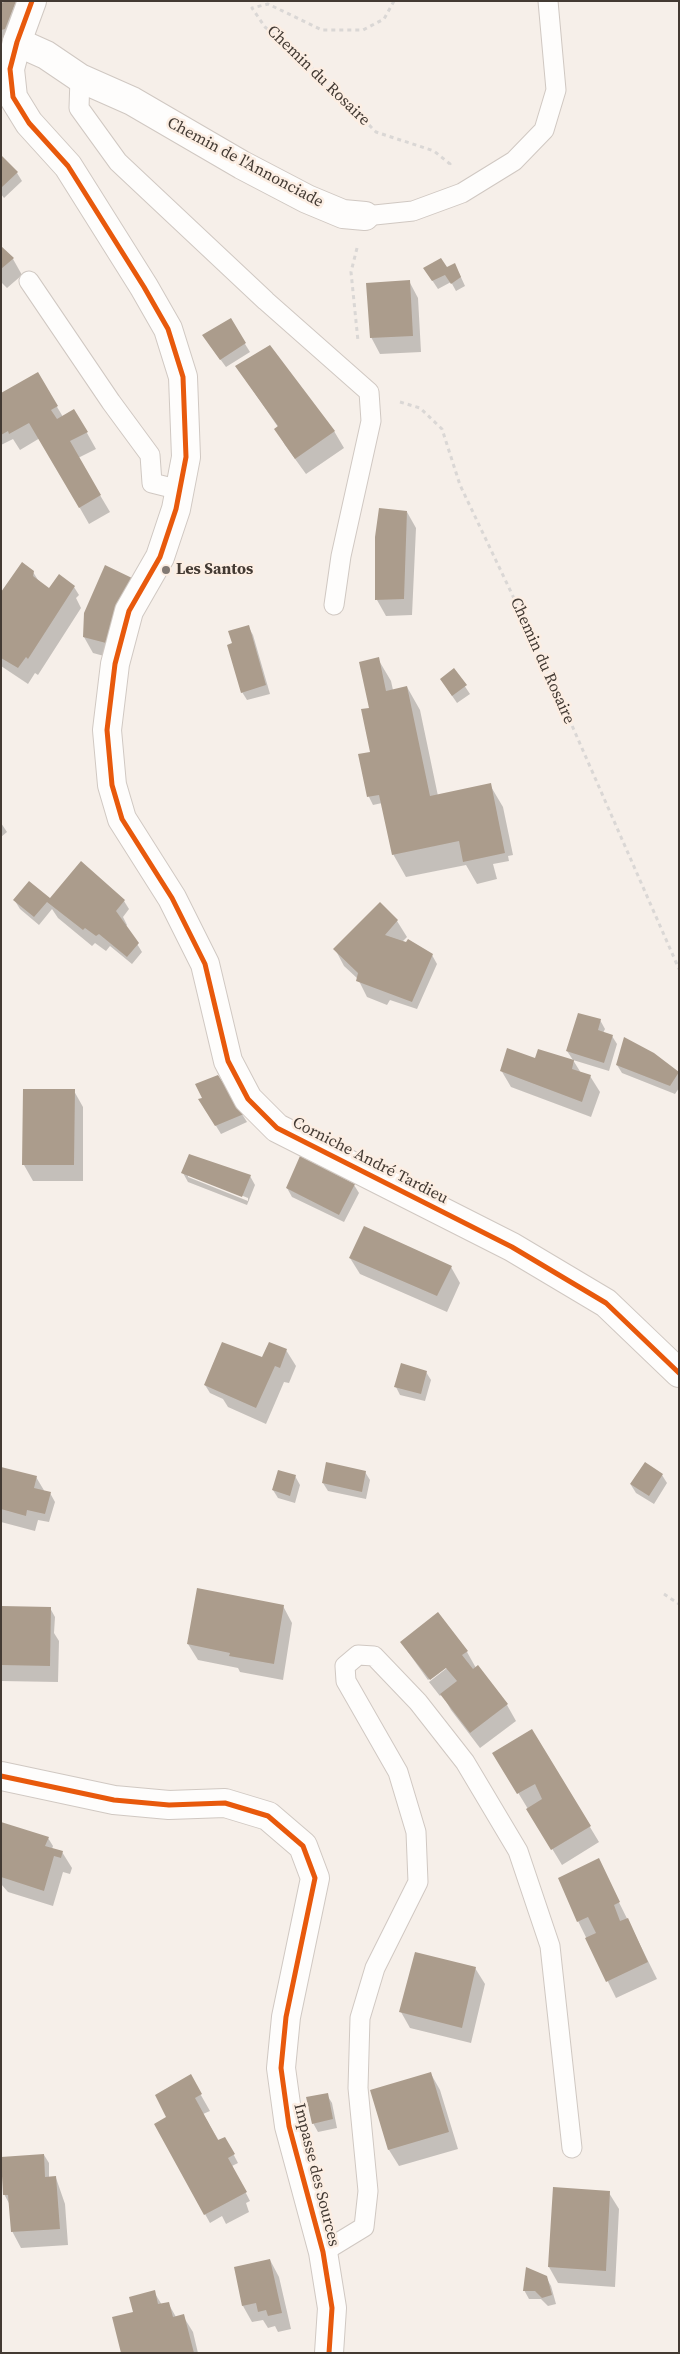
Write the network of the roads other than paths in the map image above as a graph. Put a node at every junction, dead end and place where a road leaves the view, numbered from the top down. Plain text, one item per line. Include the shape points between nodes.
1 (32, 1) edge
2 (548, 1) edge
3 (17, 42) junction
4 (80, 78) junction
5 (364, 216) joint
6 (29, 281) dead end
7 (180, 490) junction
8 (334, 606) dead end
9 (679, 1373) edge
10 (1, 1776) edge
11 (572, 2148) dead end
12 (323, 2252) junction
13 (329, 2353) edge

1 - 3 street, Corniche André Tardieu
2 - 5 lane, Chemin de l'Annonciade via 556,90 544,130 514,161 462,193 413,211
3 - 4 street, Chemin de l'Annonciade via 46,55
3 - 7 street, Corniche André Tardieu via 10,69 13,97 29,123 68,166 168,329 183,377 186,457
4 - 5 street, Chemin de l'Annonciade via 132,101 307,199 343,214
4 - 8 lane via 79,108 118,162 266,301 366,389 371,421 340,556
6 - 7 lane via 150,455 152,483
7 - 9 street, Corniche André Tardieu via 160,557 129,611 115,664 107,730 112,785 122,818 172,898 205,964 228,1061 248,1099 278,1128 512,1247 606,1303
10 - 12 street, Impasse des Sources via 114,1800 169,1805 225,1804 268,1816 303,1846 315,1878 286,2017 281,2068 289,2126
11 - 12 lane via 550,1946 518,1851 465,1762 418,1702 374,1656 358,1655 345,1666 346,1681 398,1772 416,1832 418,1882 375,1968 360,2018 358,2088 368,2191 364,2227
12 - 13 street, Impasse des Sources via 332,2308

